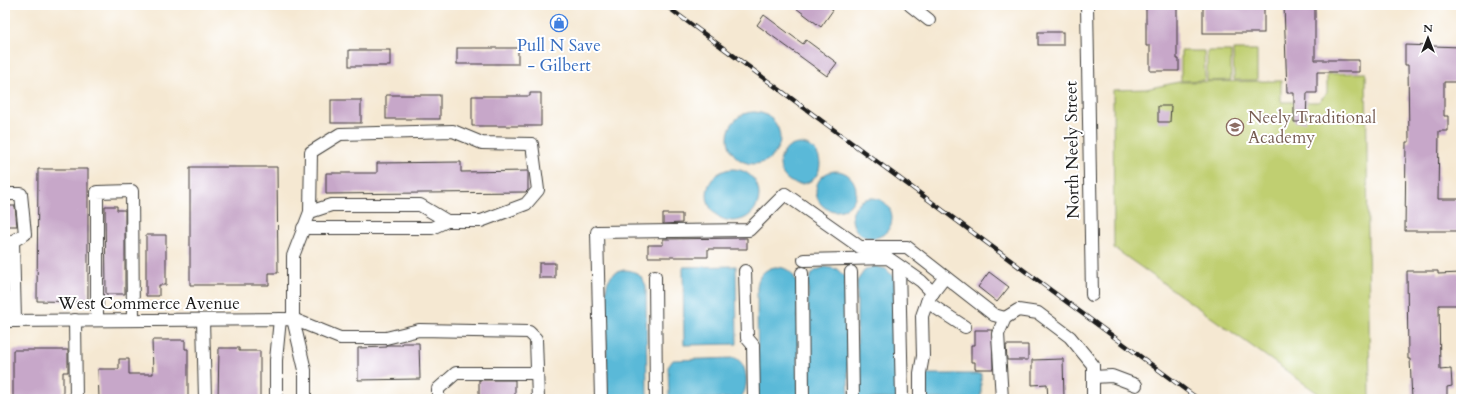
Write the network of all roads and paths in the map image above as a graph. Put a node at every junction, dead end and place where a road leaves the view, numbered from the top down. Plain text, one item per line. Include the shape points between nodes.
1 (910, 5) edge
2 (1087, 5) edge
3 (929, 20) dead end
4 (5, 194) edge
5 (310, 212) junction
6 (447, 221) junction
7 (303, 228) junction
8 (804, 260) dead end
9 (900, 266) junction
10 (745, 271) dead end
11 (851, 272) dead end
12 (802, 273) dead end
13 (655, 276) dead end
14 (945, 276) junction
15 (1092, 295) dead end
16 (930, 297) junction
17 (1005, 318) junction
18 (280, 319) junction
19 (293, 319) junction
20 (75, 320) junction
21 (97, 320) junction
22 (133, 320) junction
23 (203, 320) junction
24 (10, 321) edge
25 (964, 327) dead end
26 (1093, 371) junction
27 (537, 373) junction
28 (1136, 384) dead end
29 (76, 399) edge
30 (205, 399) edge
31 (276, 399) edge
32 (305, 399) edge
33 (438, 399) edge
34 (538, 399) edge
35 (601, 399) edge
36 (656, 399) edge
37 (754, 399) edge
38 (803, 399) edge
39 (853, 399) edge
40 (902, 399) edge
41 (920, 399) edge
42 (1002, 399) edge
43 (1093, 399) edge

1 - 3 street
2 - 15 street, North Neely Street
4 - 24 street via 21,194 25,234 13,241
5 - 6 street via 331,205 420,205
5 - 6 street via 311,152 340,134 453,131 482,143 532,144 538,190 526,204 481,221
5 - 7 street
6 - 7 street via 432,228
7 - 19 street via 293,256
8 - 9 street via 888,258
9 - 16 street via 921,281
9 - 40 street
10 - 37 street via 746,338 753,345
11 - 39 street
12 - 38 street
13 - 36 street
14 - 16 street
14 - 17 street via 994,314
14 - 35 street via 907,248 860,247 785,194 749,230 597,232
16 - 25 street
16 - 41 street via 922,316
17 - 26 street via 1018,310 1038,313 1070,337
17 - 42 street via 998,334
18 - 19 street, West Commerce Avenue
18 - 23 street, West Commerce Avenue
18 - 31 street
19 - 27 street via 340,338 386,338 419,330 529,332 536,339
19 - 32 street via 305,370
20 - 21 street, West Commerce Avenue
20 - 24 street, West Commerce Avenue
20 - 29 street
21 - 22 street, West Commerce Avenue
21 - 22 street via 97,192 132,191
22 - 23 street, West Commerce Avenue
23 - 30 street
26 - 28 street
26 - 43 street
27 - 33 street via 456,373 438,389
27 - 34 street

